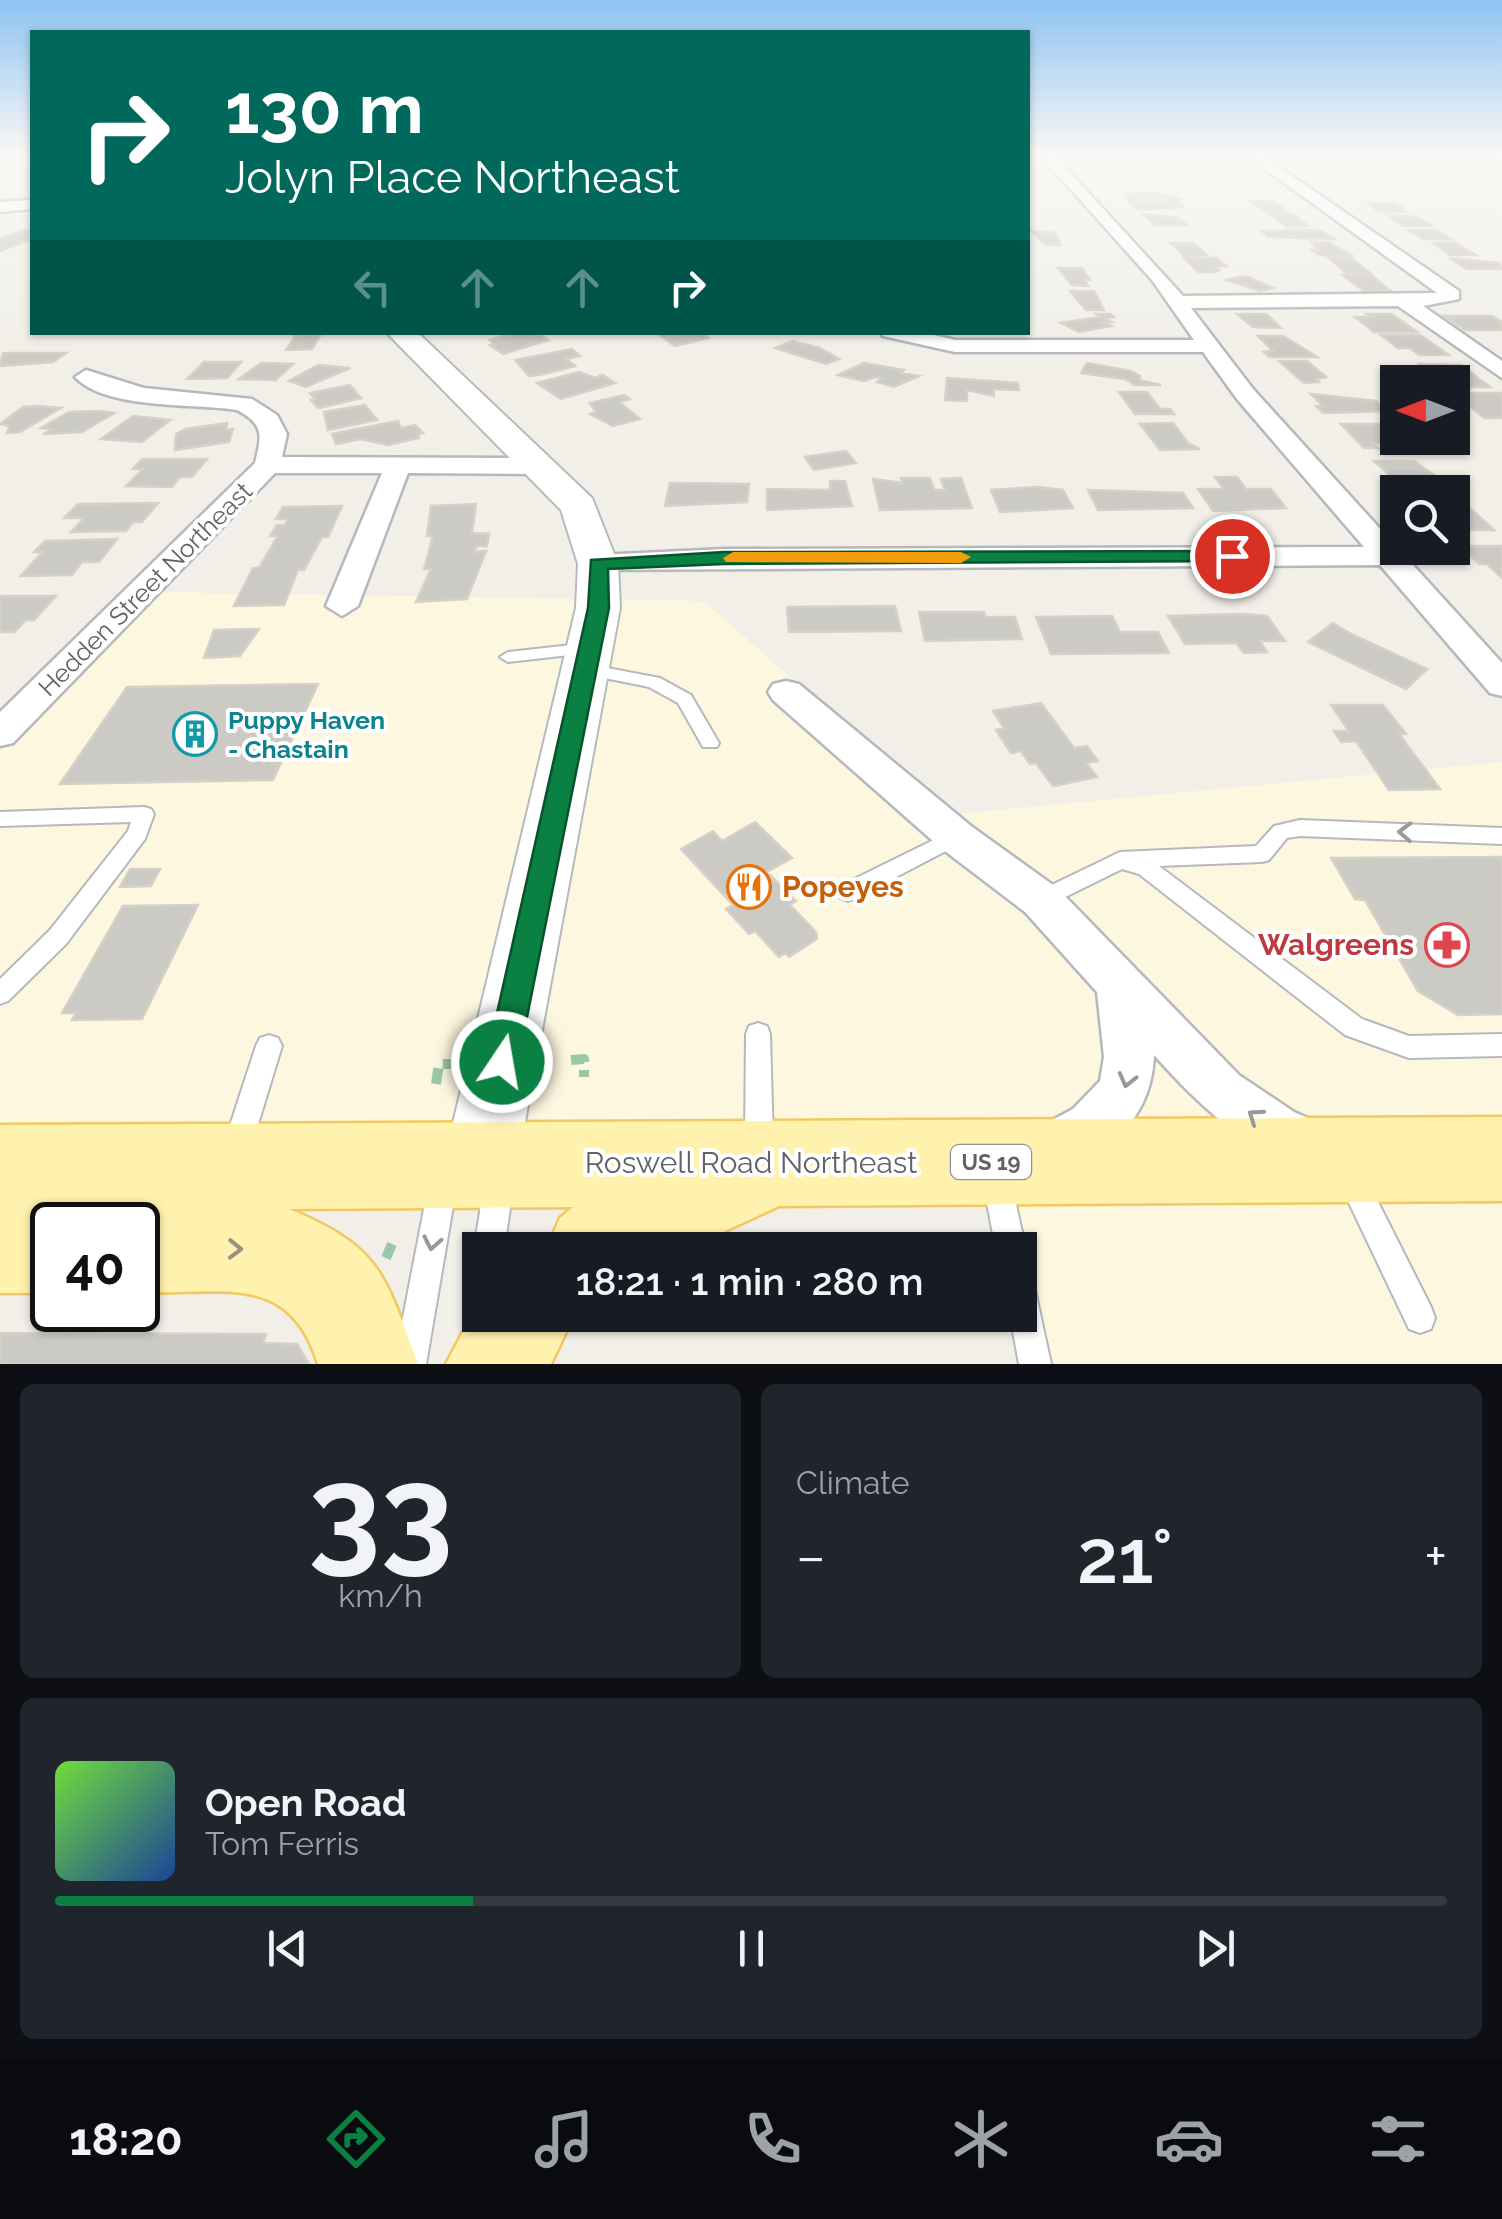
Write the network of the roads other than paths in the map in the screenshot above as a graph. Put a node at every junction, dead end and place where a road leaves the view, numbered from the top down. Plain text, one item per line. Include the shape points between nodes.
1 (1103, 218) edge
2 (1344, 218) edge
3 (1402, 300) junction
4 (1179, 302) junction
5 (403, 335) edge
6 (908, 335) edge
7 (1458, 340) junction
8 (1502, 341) edge
9 (1209, 346) junction
10 (1502, 371) edge
11 (86, 377) dead end
12 (268, 465) junction
13 (398, 465) junction
14 (539, 466) junction
15 (1380, 547) edge
16 (1380, 556) edge
17 (598, 564) junction
18 (1396, 565) edge
19 (342, 606) dead end
20 (508, 657) dead end
21 (588, 658) junction
22 (1502, 685) edge
23 (786, 692) dead end
24 (0, 734) edge
25 (710, 744) dead end
26 (0, 819) edge
27 (1502, 836) edge
28 (956, 837) junction
29 (1120, 860) junction
30 (848, 892) dead end
31 (1040, 900) junction
32 (1120, 984) junction
33 (0, 994) edge
34 (758, 1034) dead end
35 (1502, 1044) edge
36 (269, 1046) dead end
37 (1502, 1159) edge
38 (1342, 1160) junction
39 (1010, 1162) junction
40 (768, 1164) junction
41 (480, 1165) junction
42 (230, 1166) junction
43 (0, 1168) edge
44 (493, 1232) edge
45 (621, 1232) edge
46 (1012, 1232) edge
47 (0, 1247) edge
48 (30, 1247) edge
49 (160, 1247) edge
50 (1420, 1318) dead end
51 (1029, 1332) edge
52 (368, 1364) edge
53 (410, 1364) edge
54 (1035, 1364) edge

1 - 4 street
2 - 3 street via 1452,292 1448,298
3 - 4 street
3 - 7 street
4 - 9 street
5 - 14 street
6 - 9 street via 972,346
7 - 8 street
7 - 10 street
9 - 15 street
11 - 12 street via 122,394 258,407 277,430
12 - 13 street, Hedden Street Northeast
12 - 24 street, Hedden Street Northeast
13 - 14 street, Hedden Street Northeast
13 - 19 street
14 - 17 street via 579,506
16 - 17 street
17 - 21 street
18 - 22 street
20 - 21 lane
21 - 25 lane via 686,699
21 - 41 street
23 - 28 street
26 - 33 lane via 144,814 138,834 58,937
27 -> 29 lane via 1300,828 1281,831 1262,854
28 - 30 lane
28 - 31 street
29 - 31 lane
29 - 35 lane via 1146,868 1354,1027 1410,1047
31 - 32 street
38 -> 32 street via 1275,1130 1221,1092
32 -> 39 street via 1132,1060 1124,1096 1099,1126
34 - 40 lane
36 - 42 lane
37 - 38 main road, Roswell Road Northeast / US 19
38 - 39 main road, Roswell Road Northeast / US 19
38 - 50 lane
39 - 40 main road, Roswell Road Northeast / US 19
39 - 46 lane
40 - 41 main road, Roswell Road Northeast / US 19
40 - 45 main road
41 - 42 main road, Roswell Road Northeast / US 19
41 - 44 lane via 497,1201
41 -> 53 lane via 440,1199
42 - 43 main road, Roswell Road Northeast / US 19
47 - 48 main road
49 -> 52 main road via 277,1250 322,1276 347,1303
51 - 54 lane

